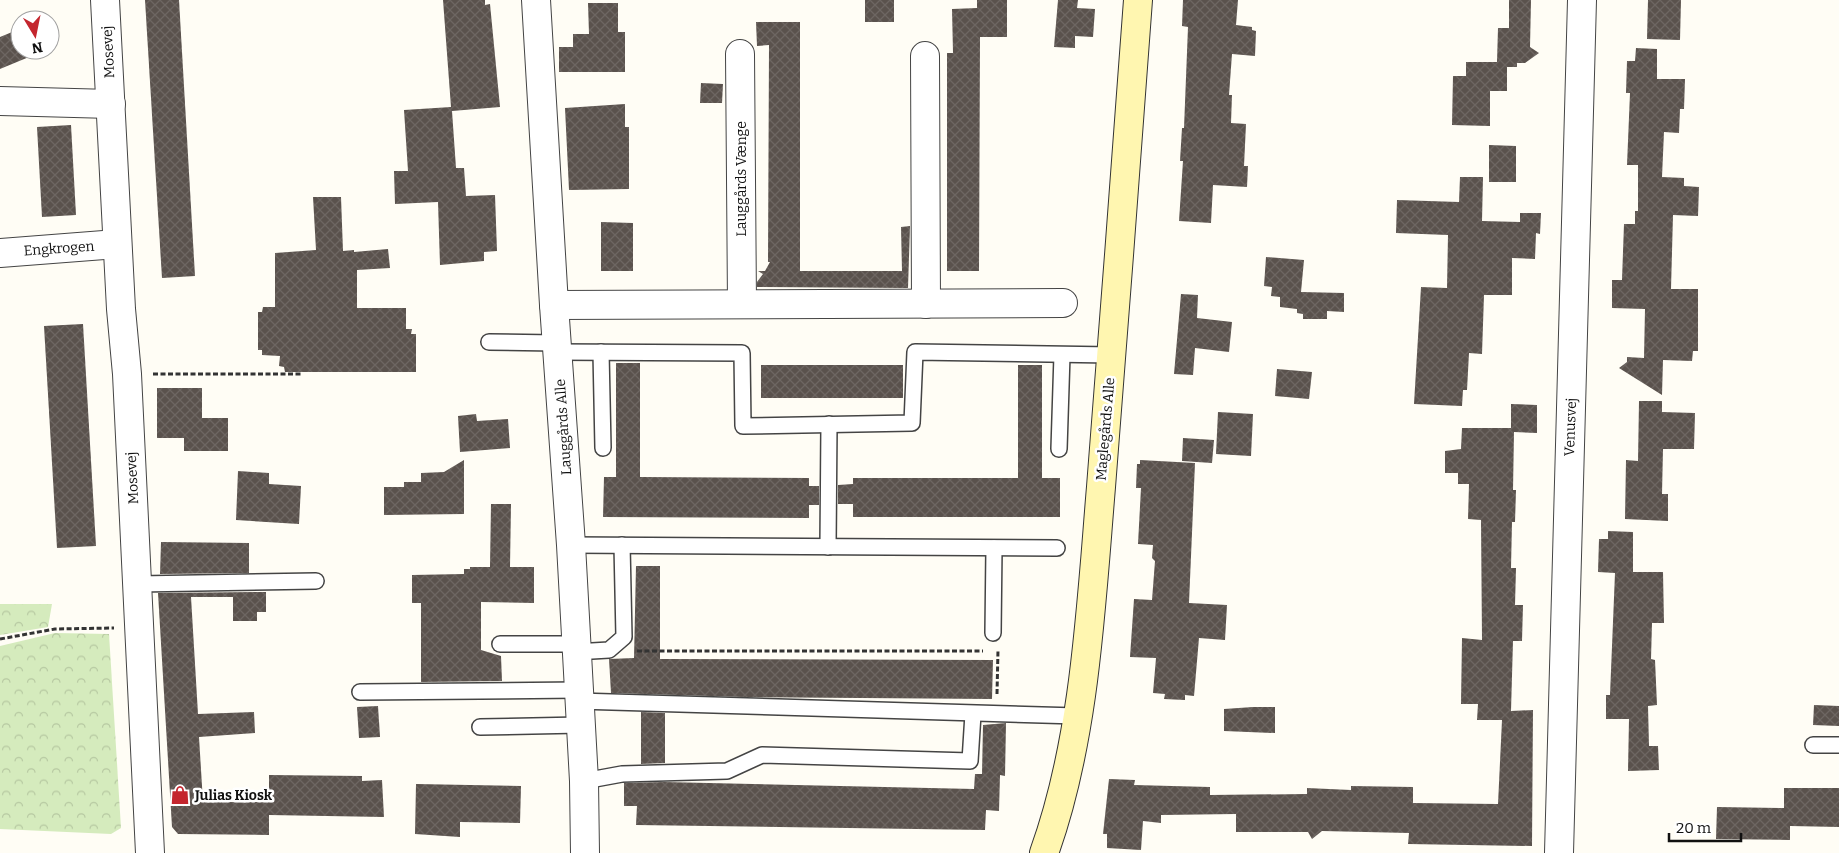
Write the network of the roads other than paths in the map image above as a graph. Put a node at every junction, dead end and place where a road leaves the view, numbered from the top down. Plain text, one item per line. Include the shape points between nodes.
1 (105, 0) edge
2 (536, 0) edge
3 (1138, 0) edge
4 (1582, 0) edge
5 (740, 54) dead end
6 (925, 56) dead end
7 (0, 101) edge
8 (111, 104) junction
9 (118, 244) junction
10 (0, 253) edge
11 (1063, 303) dead end
12 (742, 304) junction
13 (926, 304) junction
14 (554, 305) junction
15 (489, 342) dead end
16 (557, 347) junction
17 (601, 352) junction
18 (1062, 355) junction
19 (1112, 355) junction
20 (829, 424) junction
21 (603, 448) dead end
22 (1059, 449) dead end
23 (571, 545) junction
24 (622, 545) junction
25 (828, 547) junction
26 (994, 548) junction
27 (1057, 548) dead end
28 (316, 581) dead end
29 (138, 584) junction
30 (994, 633) road end
31 (500, 644) dead end
32 (575, 648) junction
33 (360, 692) dead end
34 (579, 706) junction
35 (973, 714) junction
36 (1077, 716) junction
37 (480, 727) dead end
38 (1813, 745) dead end
39 (1839, 745) edge
40 (584, 781) junction
41 (150, 853) edge
42 (585, 853) edge
43 (1044, 853) edge
44 (1559, 853) edge

1 - 8 street, Mosevej
2 - 14 street, Lauggårds Alle
3 - 19 street, Maglegårds Alle
4 - 44 street, Venusvej
5 - 12 street, Lauggårds Vænge
6 - 13 street
7 - 8 street
8 - 9 street, Mosevej
9 - 10 street, Engkrogen
9 - 29 street, Mosevej
11 - 13 street
12 - 13 street
12 - 14 street
14 - 16 street, Lauggårds Alle
15 - 16 lane
16 - 17 lane
16 - 23 street, Lauggårds Alle
17 - 20 lane via 742,353 743,426
17 - 21 lane
18 - 19 lane
18 - 20 lane via 916,352 912,423
18 - 22 lane
19 - 36 street, Maglegårds Alle via 1089,629
20 - 25 lane
23 - 24 lane
23 - 32 street, Lauggårds Alle
24 - 25 lane
24 - 32 lane via 624,637 609,650
25 - 26 lane
26 - 27 lane
26 - 30 lane
28 - 29 lane
29 - 41 street, Mosevej
31 - 32 lane
32 - 34 street, Lauggårds Alle
33 - 34 lane
34 - 35 lane
34 - 37 lane
34 - 40 street, Lauggårds Alle
35 - 36 lane
35 - 40 lane via 970,761 762,755 728,771 622,774
36 - 43 street, Maglegårds Alle
38 - 39 lane
40 - 42 street, Lauggårds Alle

